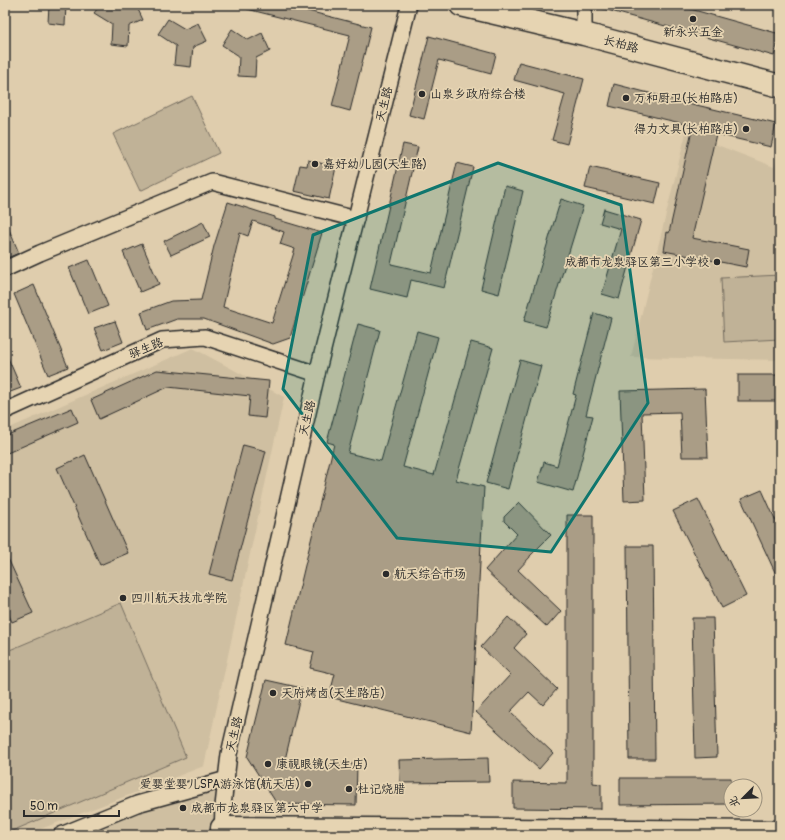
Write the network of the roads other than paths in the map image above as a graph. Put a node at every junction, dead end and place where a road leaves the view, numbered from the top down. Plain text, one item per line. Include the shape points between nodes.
1 (409, 5) edge
2 (461, 5) edge
3 (584, 5) edge
4 (584, 34) junction
5 (780, 86) edge
6 (356, 219) junction
7 (5, 269) edge
8 (317, 374) junction
9 (5, 411) edge
10 (226, 779) junction
11 (222, 832) edge
12 (780, 832) edge
13 (61, 835) edge

1 - 6 street, 天生路
2 - 4 street, 长柏路
3 - 4 street
4 - 5 street, 长柏路
6 - 7 street via 212,182
6 - 8 street, 天生路
8 - 9 street, 驿生路 via 205,337 162,340
8 - 10 street, 天生路 via 229,754
10 - 11 street, 天生路
10 - 13 street via 137,804
11 - 12 street

